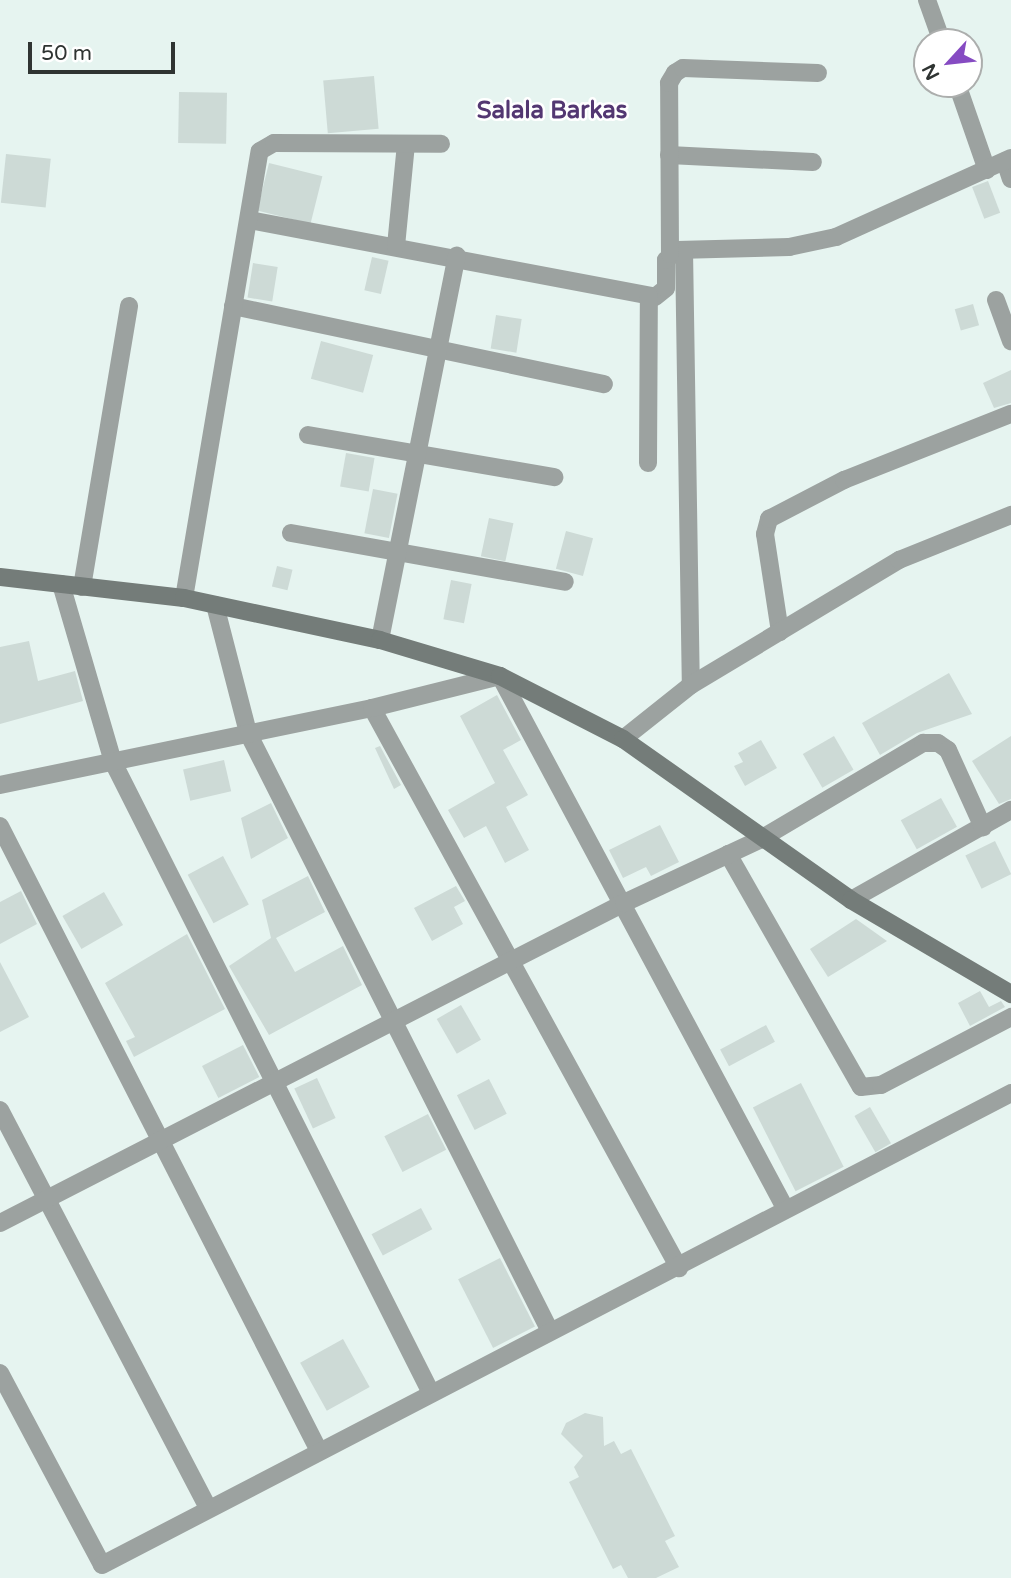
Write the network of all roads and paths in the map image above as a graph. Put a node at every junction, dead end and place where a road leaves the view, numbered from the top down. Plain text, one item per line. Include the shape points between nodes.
1 (927, 0) edge
2 (937, 28) edge
3 (818, 73) dead end
4 (962, 98) edge
5 (406, 144) junction
6 (441, 144) dead end
7 (669, 155) junction
8 (1008, 160) edge
9 (813, 162) dead end
10 (987, 170) junction
11 (1011, 178) edge
12 (248, 220) junction
13 (396, 246) junction
14 (677, 252) junction
15 (457, 256) junction
16 (649, 296) junction
17 (996, 300) dead end
18 (129, 306) dead end
19 (233, 306) junction
20 (1011, 341) edge
21 (442, 350) junction
22 (604, 384) dead end
23 (1011, 414) edge
24 (308, 435) dead end
25 (419, 457) junction
26 (648, 463) dead end
27 (554, 477) dead end
28 (1011, 515) edge
29 (291, 533) dead end
30 (400, 552) junction
31 (0, 577) edge
32 (565, 582) dead end
33 (61, 584) junction
34 (82, 587) junction
35 (184, 598) junction
36 (215, 605) junction
37 (780, 632) junction
38 (380, 639) junction
39 (500, 676) junction
40 (691, 685) junction
41 (372, 708) junction
42 (248, 733) junction
43 (623, 739) junction
44 (113, 762) junction
45 (0, 785) edge
46 (1011, 810) edge
47 (0, 826) edge
48 (983, 827) junction
49 (759, 840) junction
50 (728, 854) junction
51 (851, 900) junction
52 (624, 903) junction
53 (510, 961) junction
54 (1011, 994) edge
55 (1011, 1017) edge
56 (393, 1022) junction
57 (278, 1081) junction
58 (1011, 1093) edge
59 (0, 1110) edge
60 (161, 1141) junction
61 (45, 1200) junction
62 (785, 1208) junction
63 (0, 1223) edge
64 (679, 1268) junction
65 (550, 1331) junction
66 (0, 1373) edge
67 (431, 1393) junction
68 (6, 1400) edge
69 (319, 1451) junction
70 (209, 1508) junction

1 - 2 street
3 - 7 street via 683,68 669,83
4 - 10 street
5 - 6 street
5 - 12 street via 264,145
5 - 13 street
7 - 9 street
7 - 14 street
8 - 10 street
8 - 11 street
10 - 14 street via 836,237 789,247
12 - 13 street
12 - 19 street
13 - 15 street
14 - 16 street via 664,294
14 - 40 street
15 - 16 street
15 - 21 street
16 - 26 street
17 - 20 street
18 - 34 street
19 - 21 street
19 - 35 street
21 - 22 street
21 - 25 street
23 - 37 street via 844,480 769,519 765,534
24 - 25 street
25 - 27 street
25 - 30 street
28 - 37 street via 899,560
29 - 30 street
30 - 32 street
30 - 38 street
31 - 33 street
33 - 34 street
33 - 44 street
34 - 35 street
35 - 36 street
36 - 38 street
36 - 42 street
37 - 40 street
38 - 39 street
39 - 41 street
39 - 43 street
39 - 52 street
40 - 43 street
41 - 42 street
41 - 53 street
42 - 44 street
42 - 56 street
43 - 49 street
44 - 45 street
44 - 57 street
46 - 48 street
47 - 60 street
48 - 49 street via 948,750 932,742
48 - 51 street
49 - 50 street
49 - 51 street
50 - 52 street
50 - 55 street via 861,1087 881,1085
51 - 54 street
52 - 53 street
52 - 62 street
53 - 56 street
53 - 64 street
56 - 57 street
56 - 65 street
57 - 60 street
57 - 67 street
58 - 62 street
59 - 61 street
60 - 61 street
60 - 69 street
61 - 63 street
61 - 70 street
62 - 64 street
64 - 65 street
65 - 67 street
66 - 68 street
67 - 69 street
68 - 70 street via 102,1565
69 - 70 street

